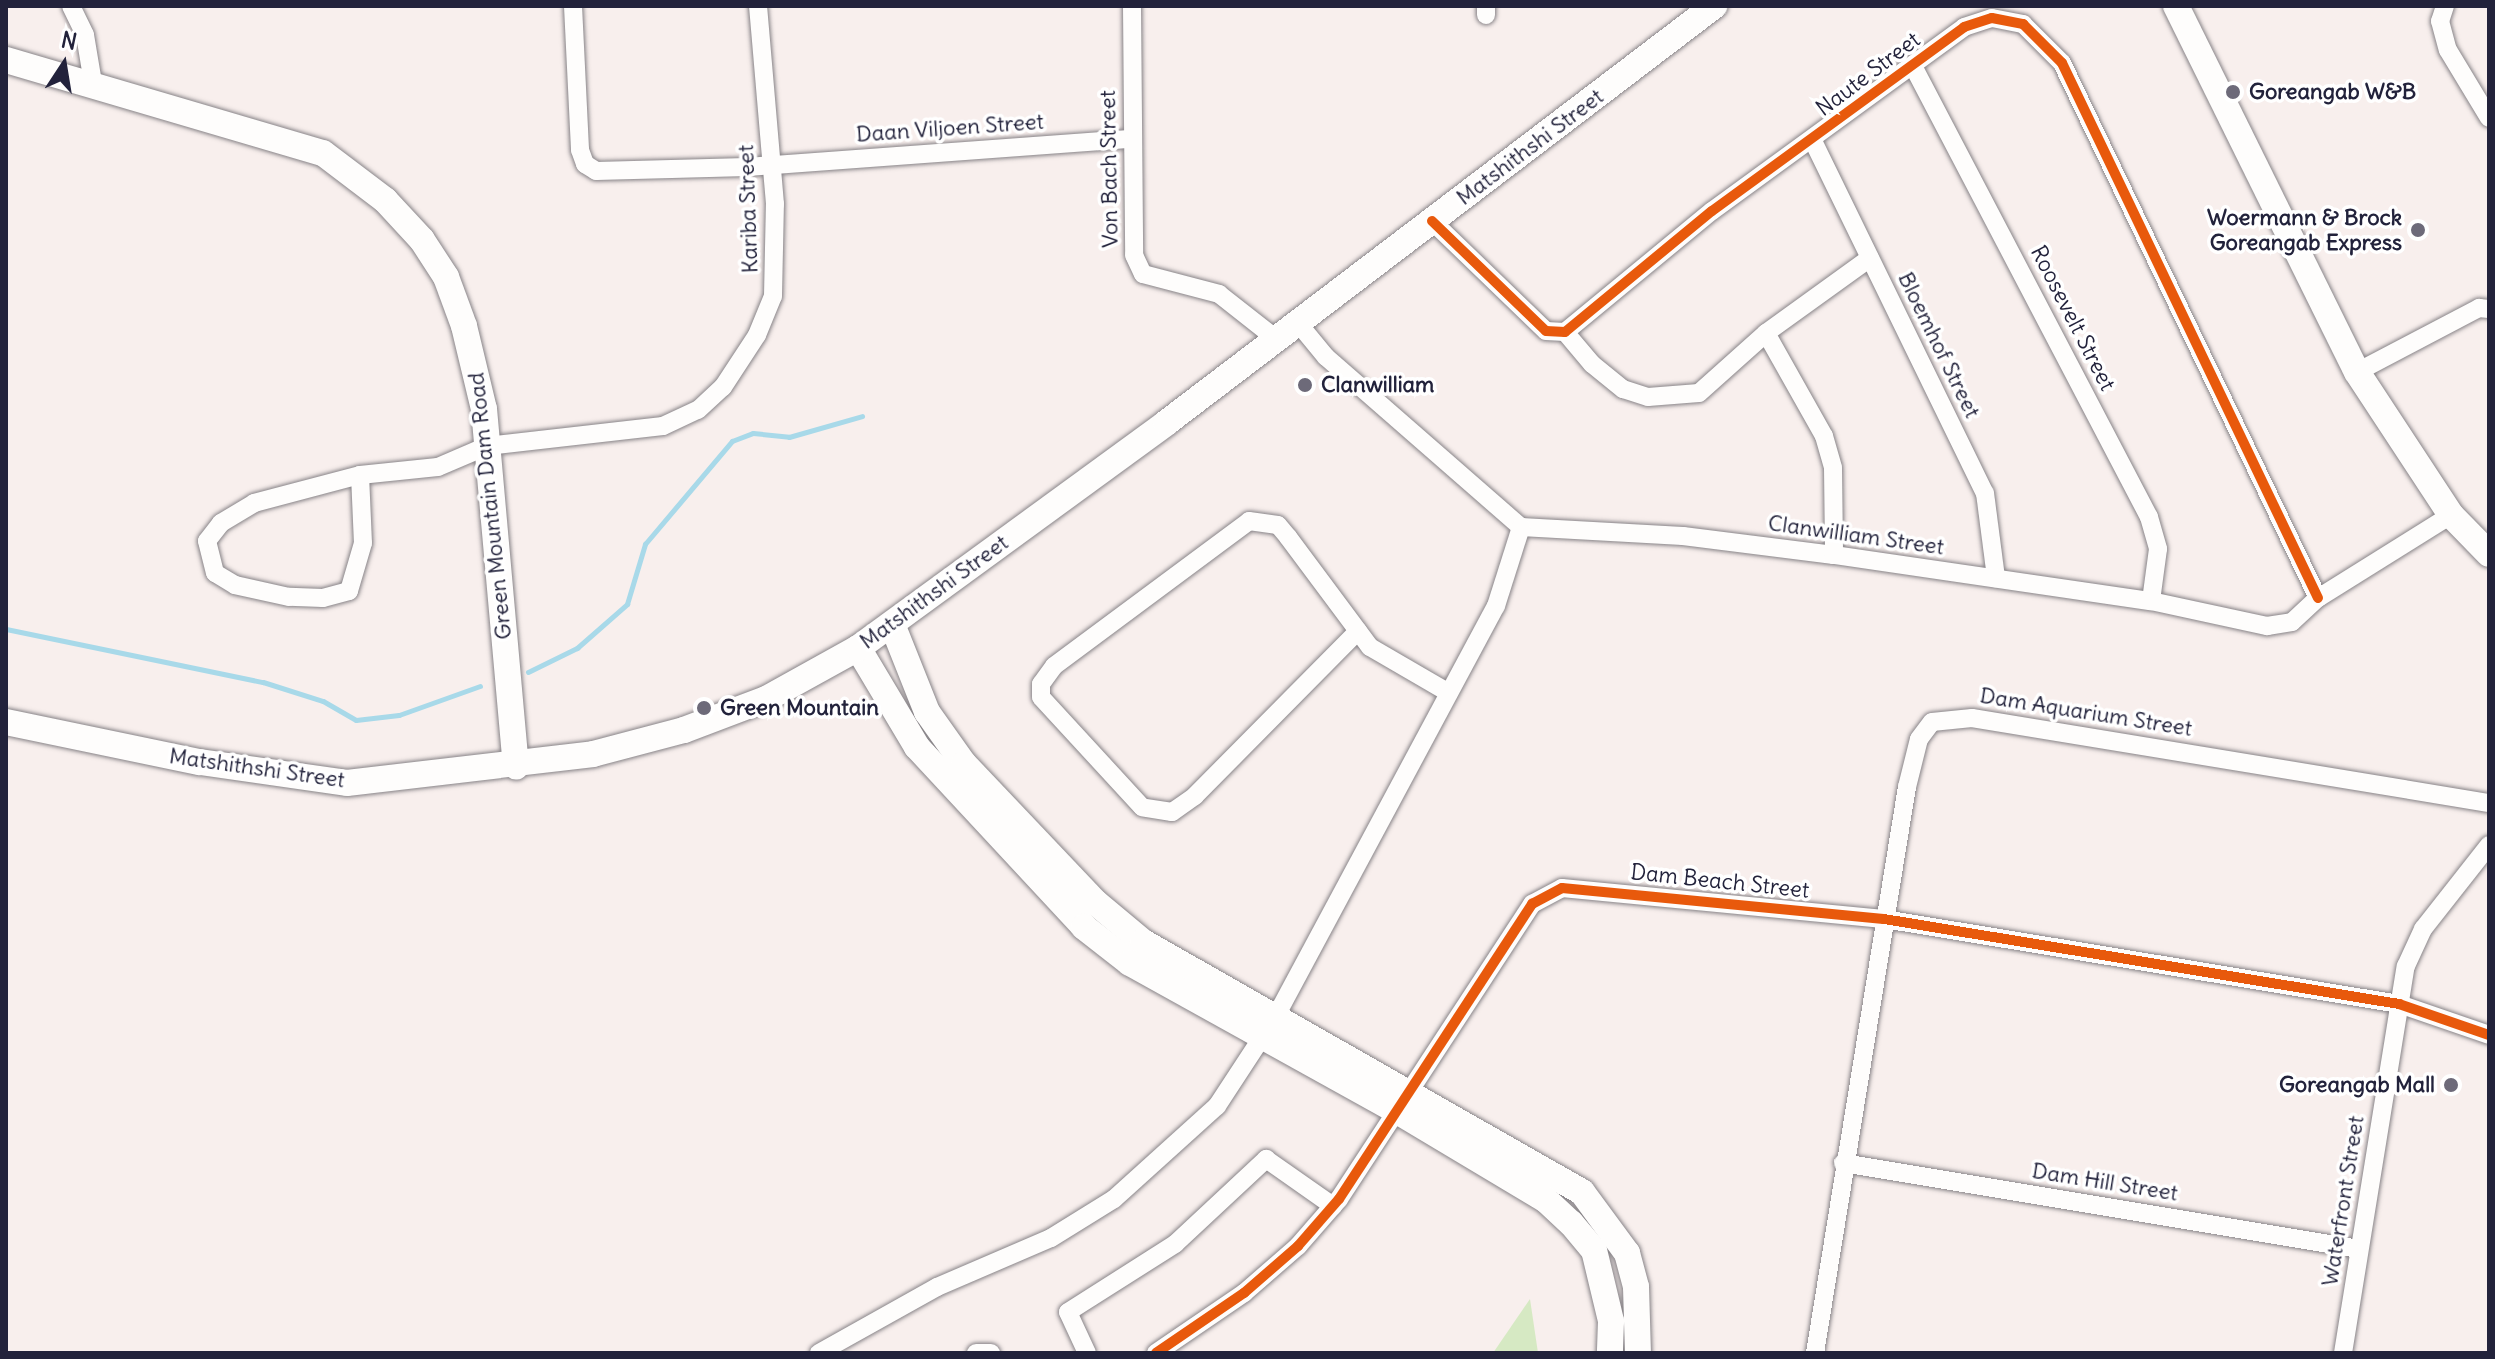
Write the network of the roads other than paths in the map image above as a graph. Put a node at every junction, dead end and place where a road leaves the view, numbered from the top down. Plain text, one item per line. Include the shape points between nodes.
1 (71, 6) edge
2 (573, 6) edge
3 (758, 6) edge
4 (1132, 6) edge
5 (1714, 6) edge
6 (2176, 6) edge
7 (2445, 6) edge
8 (6, 60) edge
9 (1913, 66) junction
10 (93, 83) junction
11 (2489, 118) edge
12 (1130, 139) junction
13 (1813, 141) junction
14 (772, 164) junction
15 (1432, 221) junction
16 (1870, 258) junction
17 (2489, 309) edge
18 (1298, 323) junction
19 (1565, 332) junction
20 (1766, 333) junction
21 (1275, 338) junction
22 (2357, 372) junction
23 (487, 446) junction
24 (360, 475) junction
25 (2451, 515) junction
26 (1521, 527) junction
27 (2489, 554) edge
28 (1834, 555) junction
29 (1996, 578) junction
30 (2318, 598) junction
31 (2151, 601) junction
32 (892, 624) junction
33 (1358, 631) junction
34 (858, 648) junction
35 (1449, 693) junction
36 (6, 722) edge
37 (516, 767) junction
38 (2489, 803) edge
39 (2489, 845) edge
40 (1884, 919) junction
41 (2399, 1004) junction
42 (1270, 1027) junction
43 (2489, 1035) edge
44 (1406, 1101) junction
45 (1843, 1163) junction
46 (1333, 1206) junction
47 (2359, 1249) junction
48 (819, 1353) edge
49 (976, 1353) edge
50 (991, 1353) edge
51 (1087, 1353) edge
52 (1156, 1353) edge
53 (1610, 1353) edge
54 (1638, 1353) edge
55 (1815, 1353) edge
56 (2343, 1353) edge

1 - 10 street via 85,35
2 - 14 street, Daan Viljoen Street via 585,164 596,171 617,172
3 - 14 street, Kariba Street
4 - 12 street, Von Bach Street
5 - 15 street, Matshithshi Street
6 - 22 street
7 - 11 street via 2440,21 2448,50
8 - 10 street, Green Mountain Dam Road
9 - 13 street, Naute Street
9 - 30 street, Naute Street via 1964,27 1992,18 2023,24 2062,63
9 - 31 street, Roosevelt Street via 2149,517 2158,549
10 - 23 street, Green Mountain Dam Road via 323,153 385,200 446,277 475,361
12 - 14 street, Daan Viljoen Street
12 - 21 street, Von Bach Street via 1134,255 1143,274 1219,294
13 - 16 street, Bloemhof Street
13 - 19 street, Naute Street via 1712,211
14 - 23 street, Kariba Street via 773,296 757,335 723,387 698,410 663,426
15 - 18 street, Matshithshi Street
15 - 19 street via 1546,331
16 - 20 street
16 - 29 street, Bloemhof Street via 1985,493
17 - 22 street via 2479,308
18 - 21 street, Matshithshi Street
18 - 26 street via 1326,357
19 - 20 street via 1623,389 1674,397 1699,393 1714,383
20 - 28 street via 1824,436 1833,468
21 - 32 street, Matshithshi Street
22 - 25 street
23 - 24 street, Kariba Street via 438,467
23 - 37 street, Green Mountain Dam Road
24 - 24 street, Kariba Street via 254,503 221,523 207,541 215,573 235,585 289,597 323,598 349,591 363,543
25 - 27 street
25 - 30 street, Clanwilliam Street
26 - 28 street, Clanwilliam Street via 1683,536
26 - 35 street via 1496,606
28 - 29 street, Clanwilliam Street
29 - 31 street, Clanwilliam Street
30 - 31 street, Clanwilliam Street via 2292,622 2267,626
32 - 34 street, Matshithshi Street
32 - 42 street via 927,712 964,764 1095,902 1143,942
33 - 33 street via 1278,525 1249,521 1054,666 1041,684 1041,697 1142,807 1172,812 1195,796
33 - 35 street via 1379,653
34 - 37 street, Matshithshi Street via 766,699 702,724 593,754
34 - 42 street via 917,747 1084,927 1130,963
35 - 42 street
36 - 37 street, Matshithshi Street via 200,762 347,783
38 - 40 street, Dam Aquarium Street via 1951,717 1932,722 1919,739
39 - 41 street, Waterfront Street via 2419,936
40 - 41 street, Dam Beach Street
40 - 44 street, Dam Beach Street via 1562,888 1532,904
40 - 45 street, Dam Aquarium Street
41 - 43 street, Dam Beach Street
41 - 47 street, Waterfront Street
42 - 44 street
42 - 48 street via 1217,1106 1171,1153 1114,1199 1051,1238 937,1287
44 - 46 street, Dam Beach Street
44 - 53 street via 1571,1223 1598,1263 1611,1321
44 - 54 street via 1582,1192 1627,1253 1636,1287
45 - 47 street, Dam Hill Street
45 - 55 street, Dam Aquarium Street
46 - 51 street via 1266,1159 1175,1244 1068,1312
46 - 52 street, Dam Beach Street via 1244,1293
47 - 56 street, Waterfront Street
49 - 50 street

